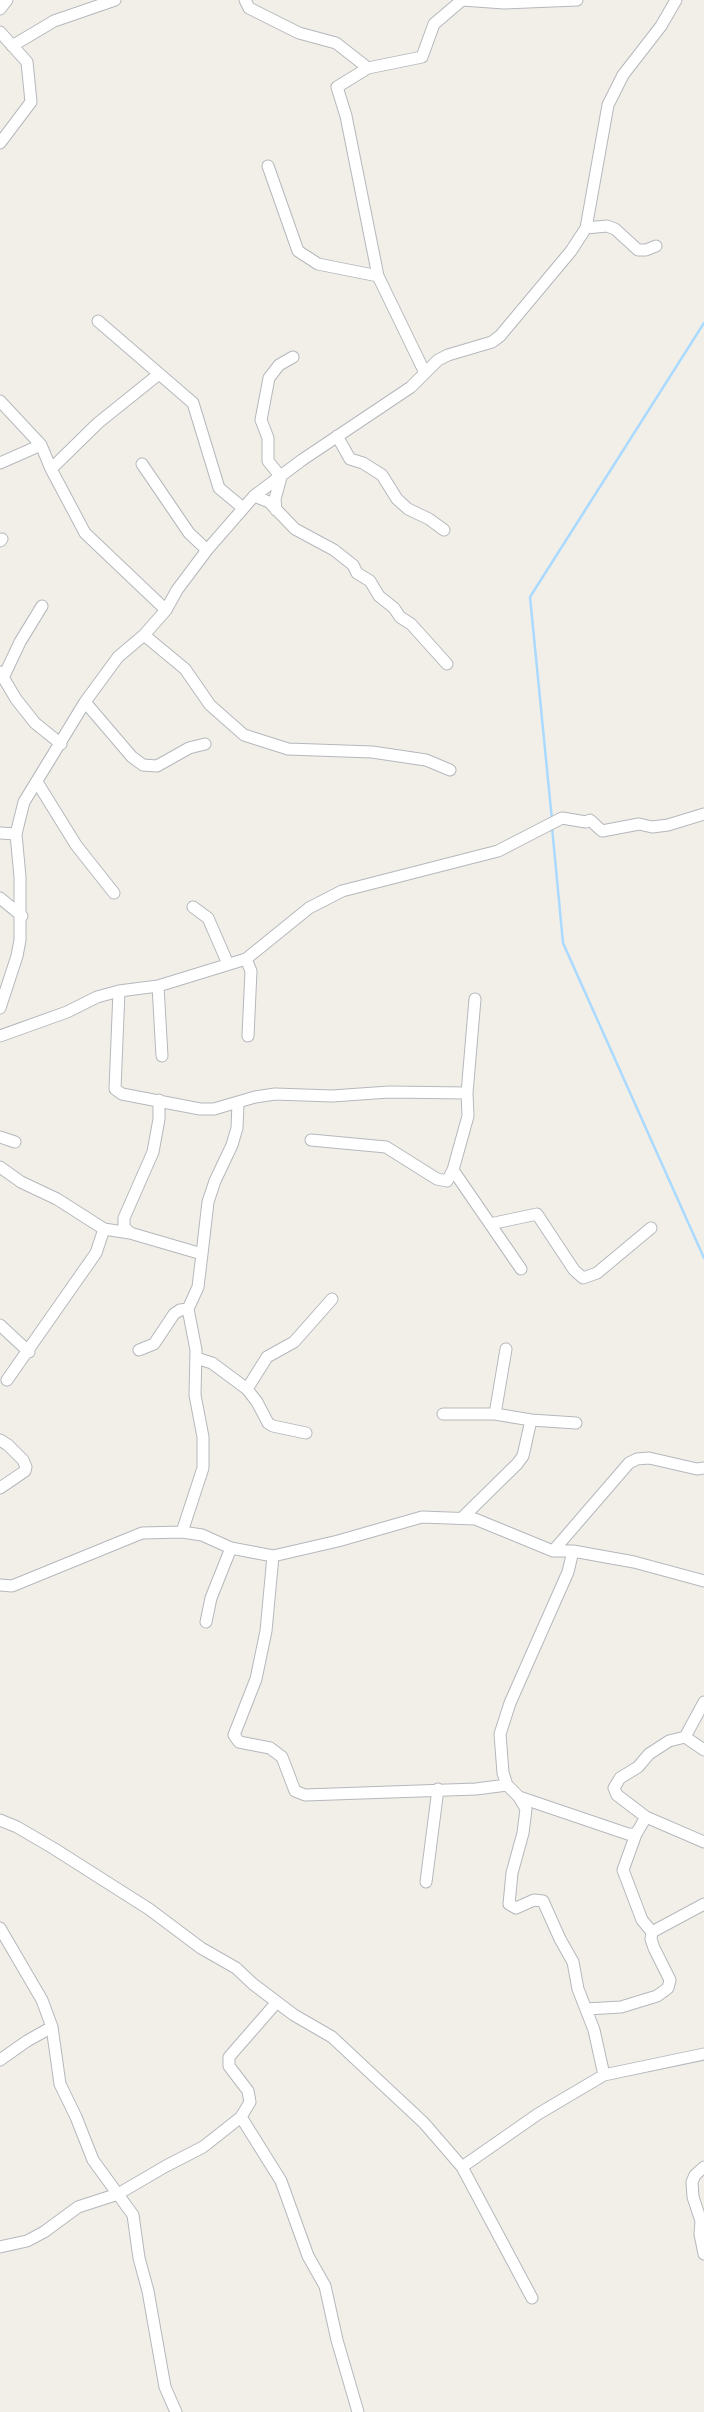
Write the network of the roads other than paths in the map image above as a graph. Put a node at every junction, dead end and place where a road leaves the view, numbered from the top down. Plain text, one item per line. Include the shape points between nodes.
1 (7, 0) edge
2 (115, 0) edge
3 (245, 0) edge
4 (577, 0) edge
5 (676, 0) edge
6 (0, 9) edge
7 (0, 32) edge
8 (12, 46) junction
9 (368, 68) junction
10 (0, 143) edge
11 (268, 166) dead end
12 (586, 228) junction
13 (656, 246) dead end
14 (378, 276) junction
15 (98, 321) dead end
16 (293, 357) dead end
17 (425, 373) junction
18 (159, 374) junction
19 (0, 401) edge
20 (337, 436) junction
21 (41, 445) junction
22 (0, 462) edge
23 (142, 464) dead end
24 (51, 469) junction
25 (281, 476) junction
26 (254, 496) junction
27 (243, 508) junction
28 (276, 510) junction
29 (444, 530) dead end
30 (206, 550) junction
31 (42, 606) dead end
32 (166, 610) junction
33 (144, 635) junction
34 (447, 664) dead end
35 (2, 674) edge
36 (85, 702) junction
37 (61, 744) junction
38 (205, 744) dead end
39 (450, 770) dead end
40 (37, 782) junction
41 (704, 814) edge
42 (0, 833) edge
43 (16, 834) junction
44 (114, 893) dead end
45 (0, 898) edge
46 (193, 907) dead end
47 (22, 916) junction
48 (246, 959) junction
49 (228, 964) junction
50 (158, 986) junction
51 (119, 990) junction
52 (475, 999) dead end
53 (0, 1008) edge
54 (0, 1036) edge
55 (248, 1036) dead end
56 (162, 1056) dead end
57 (467, 1093) junction
58 (159, 1100) junction
59 (238, 1103) junction
60 (0, 1137) edge
61 (311, 1140) dead end
62 (15, 1142) dead end
63 (0, 1167) edge
64 (453, 1170) junction
65 (490, 1224) junction
66 (652, 1228) dead end
67 (104, 1229) junction
68 (130, 1233) junction
69 (202, 1254) junction
70 (521, 1269) dead end
71 (332, 1299) dead end
72 (188, 1308) junction
73 (0, 1325) edge
74 (139, 1350) dead end
75 (506, 1350) dead end
76 (29, 1352) junction
77 (196, 1358) junction
78 (7, 1380) dead end
79 (247, 1389) junction
80 (443, 1414) dead end
81 (494, 1414) junction
82 (531, 1420) junction
83 (576, 1423) dead end
84 (306, 1433) dead end
85 (0, 1440) edge
86 (704, 1468) edge
87 (0, 1488) edge
88 (462, 1518) junction
89 (182, 1532) junction
90 (231, 1548) junction
91 (553, 1551) junction
92 (573, 1551) junction
93 (273, 1556) junction
94 (704, 1581) edge
95 (0, 1585) edge
96 (206, 1622) dead end
97 (704, 1702) edge
98 (686, 1737) junction
99 (704, 1750) edge
100 (507, 1785) junction
101 (438, 1789) junction
102 (519, 1797) junction
103 (646, 1817) junction
104 (0, 1820) edge
105 (636, 1834) junction
106 (704, 1842) edge
107 (426, 1882) dead end
108 (704, 1904) edge
109 (0, 1928) edge
110 (652, 1932) junction
111 (277, 2002) junction
112 (586, 2009) junction
113 (52, 2027) junction
114 (704, 2054) edge
115 (0, 2060) edge
116 (604, 2075) junction
117 (241, 2117) junction
118 (462, 2167) junction
119 (704, 2167) edge
120 (118, 2194) junction
121 (0, 2247) edge
122 (704, 2254) edge
123 (532, 2298) dead end
124 (176, 2412) edge
125 (358, 2412) edge

1 - 6 street
2 - 8 street via 54,21
3 - 9 street via 249,8 299,33 336,43
4 - 9 street via 504,3 462,0 434,24 422,57
5 - 12 street via 661,26 623,75 608,105
7 - 8 street
8 - 10 street via 27,62 31,102
9 - 14 street via 337,87 346,116
11 - 14 street via 298,251 318,264
12 - 13 street via 607,226 638,250
12 - 17 street via 572,251 500,336 492,342 448,355 438,360
14 - 17 street
15 - 18 street
16 - 25 street via 279,365 269,378 261,420 268,438 268,461
17 - 20 street via 410,387
18 - 24 street via 98,422
18 - 27 street via 193,403 219,488
19 - 21 street
20 - 25 street
20 - 29 street via 350,459 363,463 382,475 397,499 408,509
21 - 22 street
21 - 24 street
23 - 30 street via 189,533
24 - 32 street via 85,533
25 - 26 street
25 - 28 street via 275,499
26 - 27 street
26 - 28 street via 269,502
27 - 30 street
28 - 34 street via 295,529 334,550 353,565 357,573 370,581 379,596 411,624
30 - 32 street
31 - 35 street
32 - 33 street
33 - 36 street via 118,657
33 - 39 street via 185,669 210,705 244,735 288,749 372,752 426,760
35 - 37 street via 16,699 35,723
36 - 37 street
36 - 38 street via 132,757 143,765 157,766 189,748
37 - 40 street
40 - 43 street via 24,802
40 - 44 street via 76,845
41 - 48 street via 668,825 652,827 639,824 602,831 590,820 586,822 562,818 498,851 342,891 309,908
42 - 43 street
43 - 47 street
45 - 47 street
46 - 49 street via 208,918
47 - 53 street via 18,956
48 - 49 street
48 - 55 street via 251,971
49 - 50 street
50 - 51 street
50 - 56 street
51 - 54 street
51 - 58 street via 115,1089 122,1094
52 - 57 street
57 - 59 street via 389,1092 332,1096 275,1094
57 - 64 street via 468,1116
58 - 59 street via 200,1109 214,1109
58 - 68 street via 159,1119 153,1152 124,1218 124,1227
59 - 69 street via 237,1128 232,1145 208,1202
60 - 62 street
61 - 64 street via 386,1147 436,1179 447,1181
63 - 67 street via 21,1182 57,1199
64 - 65 street
65 - 66 street via 537,1214 574,1270 583,1278 597,1273
65 - 70 street
67 - 68 street
67 - 76 street via 96,1253
68 - 69 street
69 - 72 street via 198,1287
71 - 79 street via 294,1342 267,1357
72 - 74 street via 174,1314 154,1344
72 - 77 street
73 - 76 street via 12,1339
75 - 81 street
76 - 78 street
77 - 79 street via 212,1363
77 - 89 street via 195,1395 203,1437 203,1468
79 - 84 street via 268,1423
80 - 81 street
81 - 82 street
82 - 83 street
82 - 88 street via 523,1456
85 - 87 street via 23,1460 26,1467 25,1471
86 - 91 street via 697,1469 649,1458 629,1463
88 - 91 street via 475,1519
88 - 93 street via 422,1517
89 - 90 street via 202,1535
89 - 95 street via 142,1533 19,1584
90 - 93 street
90 - 96 street via 211,1598
91 - 92 street
92 - 94 street via 634,1562
92 - 100 street via 563,1584 510,1703 500,1734 503,1773
93 - 101 street via 266,1631 256,1679 234,1735 239,1742 270,1748 282,1757 295,1791 304,1795
97 - 98 street
98 - 99 street
98 - 103 street via 669,1741 649,1754 638,1767 620,1778 614,1788 617,1795
100 - 101 street via 476,1789
100 - 102 street
101 - 107 street
102 - 105 street via 595,1824
102 - 112 street via 526,1809 523,1833 512,1873 509,1904 516,1908 534,1900 544,1901 573,1962 578,1990
103 - 105 street
103 - 106 street
104 - 111 street via 53,1848 149,1909 201,1948 236,1968
105 - 110 street via 623,1870 642,1920
108 - 110 street
109 - 113 street via 42,2000
110 - 112 street via 654,1948 670,1980 668,1988 657,1996 627,2006
111 - 117 street via 229,2057 229,2066 248,2091 250,2102
111 - 118 street via 332,2037 424,2123
112 - 116 street via 594,2030
113 - 115 street
113 - 120 street via 60,2084 93,2160
114 - 116 street
116 - 118 street via 538,2114
117 - 120 street via 203,2147
117 - 125 street via 281,2181 308,2256 325,2286 337,2340
118 - 123 street
119 - 122 street via 695,2175 692,2182 693,2197 701,2221 700,2234
120 - 121 street via 78,2207 28,2241
120 - 124 street via 133,2214 139,2258 148,2291 165,2387

